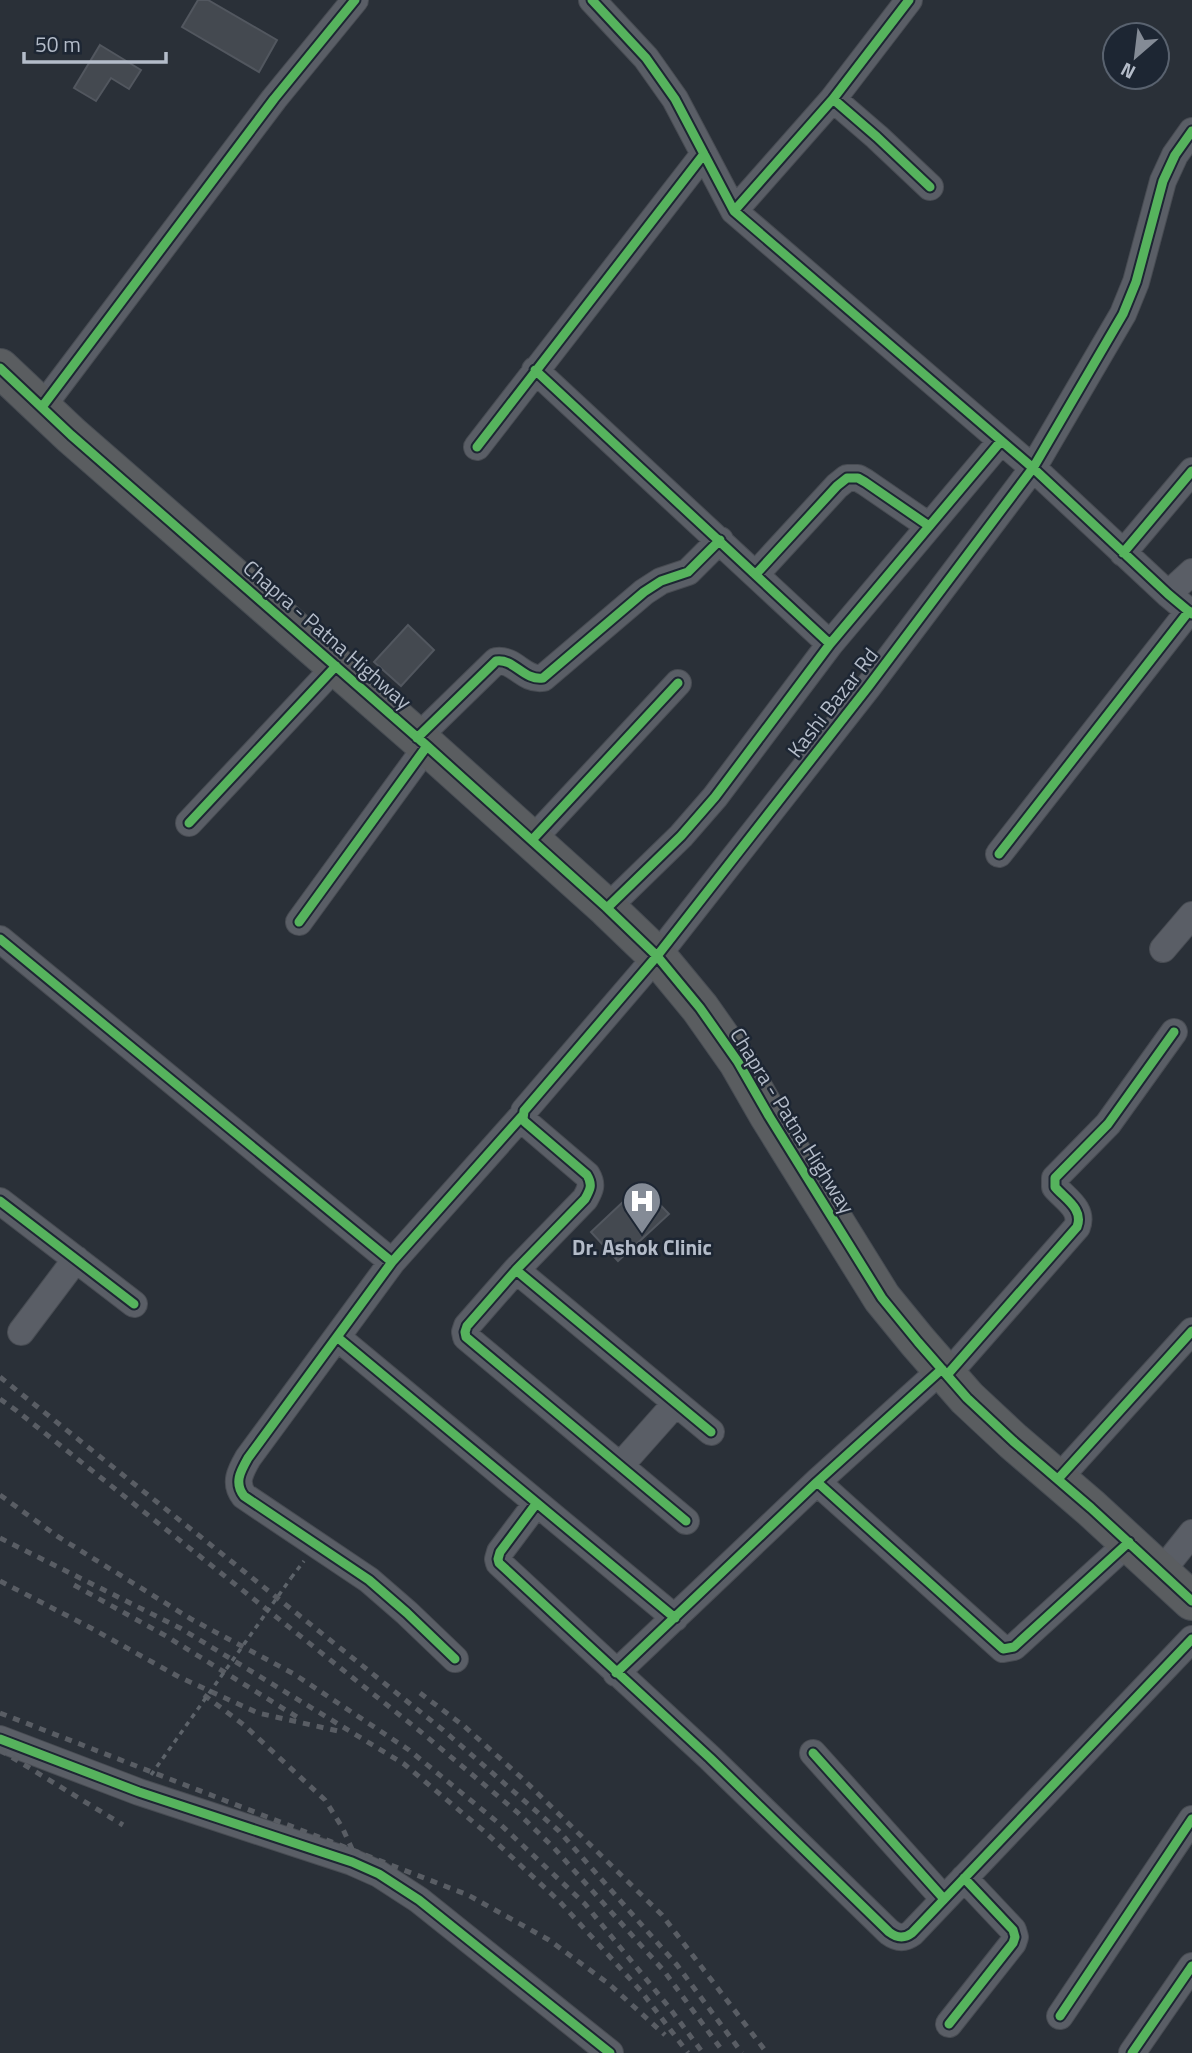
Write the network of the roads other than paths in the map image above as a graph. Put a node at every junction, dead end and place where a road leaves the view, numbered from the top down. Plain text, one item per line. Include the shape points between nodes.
1 (355, 0) edge
2 (592, 0) edge
3 (909, 0) edge
4 (833, 99) junction
5 (1192, 131) edge
6 (704, 154) junction
7 (930, 187) dead end
8 (734, 211) junction
9 (0, 368) edge
10 (536, 370) junction
11 (42, 407) junction
12 (1001, 441) junction
13 (477, 447) dead end
14 (1033, 468) junction
15 (1192, 471) edge
16 (929, 526) junction
17 (720, 540) junction
18 (1123, 553) junction
19 (1192, 572) edge
20 (756, 574) junction
21 (1168, 594) junction
22 (1190, 612) edge
23 (830, 644) junction
24 (336, 666) junction
25 (678, 683) dead end
26 (422, 742) junction
27 (189, 823) dead end
28 (532, 840) junction
29 (999, 854) dead end
30 (607, 908) junction
31 (1192, 915) edge
32 (299, 922) dead end
33 (0, 939) edge
34 (1163, 949) dead end
35 (657, 956) junction
36 (1174, 1032) dead end
37 (523, 1115) junction
38 (0, 1201) edge
39 (76, 1259) junction
40 (392, 1262) junction
41 (516, 1270) junction
42 (134, 1304) dead end
43 (1192, 1331) edge
44 (21, 1332) dead end
45 (337, 1337) junction
46 (944, 1372) junction
47 (676, 1403) junction
48 (711, 1432) dead end
49 (620, 1466) junction
50 (1058, 1479) junction
51 (817, 1482) junction
52 (536, 1504) junction
53 (685, 1521) dead end
54 (1192, 1533) edge
55 (1129, 1542) junction
56 (1161, 1572) junction
57 (1192, 1601) edge
58 (675, 1618) junction
59 (1192, 1639) edge
60 (455, 1659) dead end
61 (616, 1673) junction
62 (0, 1739) edge
63 (813, 1753) dead end
64 (1192, 1819) edge
65 (964, 1878) junction
66 (944, 1899) junction
67 (1192, 1966) edge
68 (1060, 2016) dead end
69 (949, 2024) dead end
70 (610, 2053) edge
71 (1132, 2053) edge

1 - 11 street via 274,99
2 - 6 street via 646,58 675,99
3 - 4 street
4 - 7 street
4 - 8 street
5 - 14 street, Kashi Bazar Rd via 1163,181 1123,314
6 - 8 street
6 - 10 street
8 - 12 street
9 - 11 highway, Chapra - Patna Highway
10 - 13 street
10 - 17 street
11 - 24 highway, Chapra - Patna Highway
12 - 14 street
12 - 16 street
14 - 18 street
14 - 35 street, Kashi Bazar Rd via 869,687
15 - 18 street
16 - 20 street via 865,482 847,478
16 - 23 street
17 - 20 street
17 - 26 street via 688,572 660,581 543,678 531,677 504,660 496,661
18 - 21 street
19 - 21 street
20 - 23 street
21 - 22 street
22 - 29 street
23 - 30 street via 715,797
24 - 26 highway, Chapra - Patna Highway
24 - 27 street
25 - 28 street
26 - 28 highway, Chapra - Patna Highway
26 - 32 street
28 - 30 highway, Chapra - Patna Highway
30 - 35 highway, Chapra - Patna Highway
31 - 34 street
33 - 40 street
35 - 37 street, Kashi Bazar Rd
35 - 46 highway, Chapra - Patna Highway via 738,1062 882,1298
36 - 46 street via 1108,1124 1055,1178 1055,1187 1079,1214 1077,1227
37 - 40 street, Kashi Bazar Rd
37 - 41 street via 528,1126 587,1175 591,1187 585,1199
38 - 39 street
39 - 42 street
39 - 44 street
40 - 45 street, Kashi Bazar Rd
41 - 47 street
41 - 49 street via 467,1326 466,1337
43 - 50 street
45 - 52 street
45 - 60 street, Kashi Bazar Rd via 248,1458 239,1476 239,1490 369,1580
46 - 50 highway, Chapra - Patna Highway
46 - 51 street
47 - 48 street
47 - 49 street
49 - 53 street
50 - 55 highway, Chapra - Patna Highway
51 - 55 street via 1003,1649 1014,1647
51 - 58 street
52 - 58 street
52 - 61 street via 500,1552 499,1563
54 - 56 street
55 - 56 highway, Chapra - Patna Highway
56 - 57 highway, Chapra - Patna Highway
58 - 61 street
59 - 65 street
61 - 66 street via 889,1932 907,1937
62 - 70 street via 139,1793 379,1874 419,1900
63 - 66 street
64 - 68 street
65 - 66 street
65 - 69 street via 1015,1937
67 - 71 street

